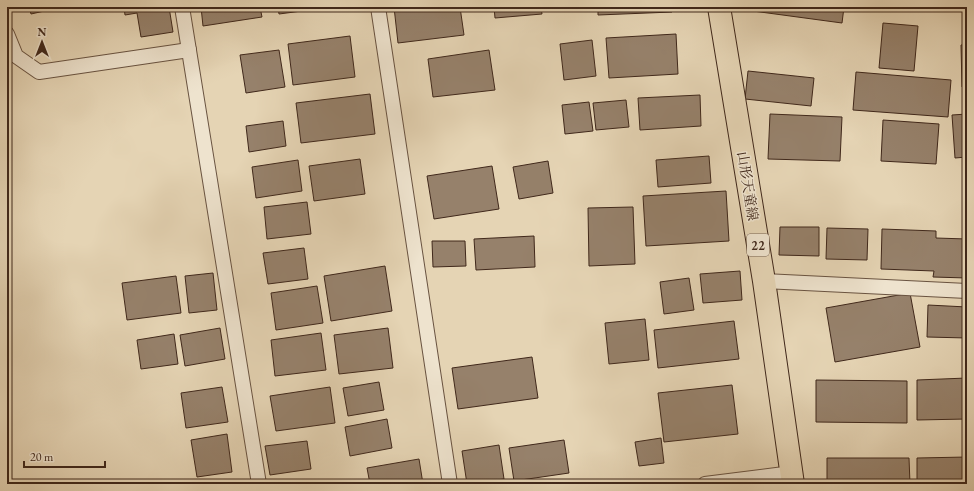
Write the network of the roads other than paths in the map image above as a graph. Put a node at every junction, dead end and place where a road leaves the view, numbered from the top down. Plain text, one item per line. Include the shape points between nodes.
1 (182, 7) edge
2 (378, 7) edge
3 (719, 7) edge
4 (7, 34) edge
5 (189, 50) junction
6 (764, 281) junction
7 (967, 291) edge
8 (792, 478) edge
9 (259, 484) edge
10 (450, 484) edge
11 (705, 484) edge

1 - 5 lane
2 - 10 lane
3 - 6 main road, 山形天童線 / 22
4 - 5 lane via 16,56 39,72
5 - 9 lane
6 - 7 lane
6 - 8 main road, 山形天童線 / 22
8 - 11 lane

